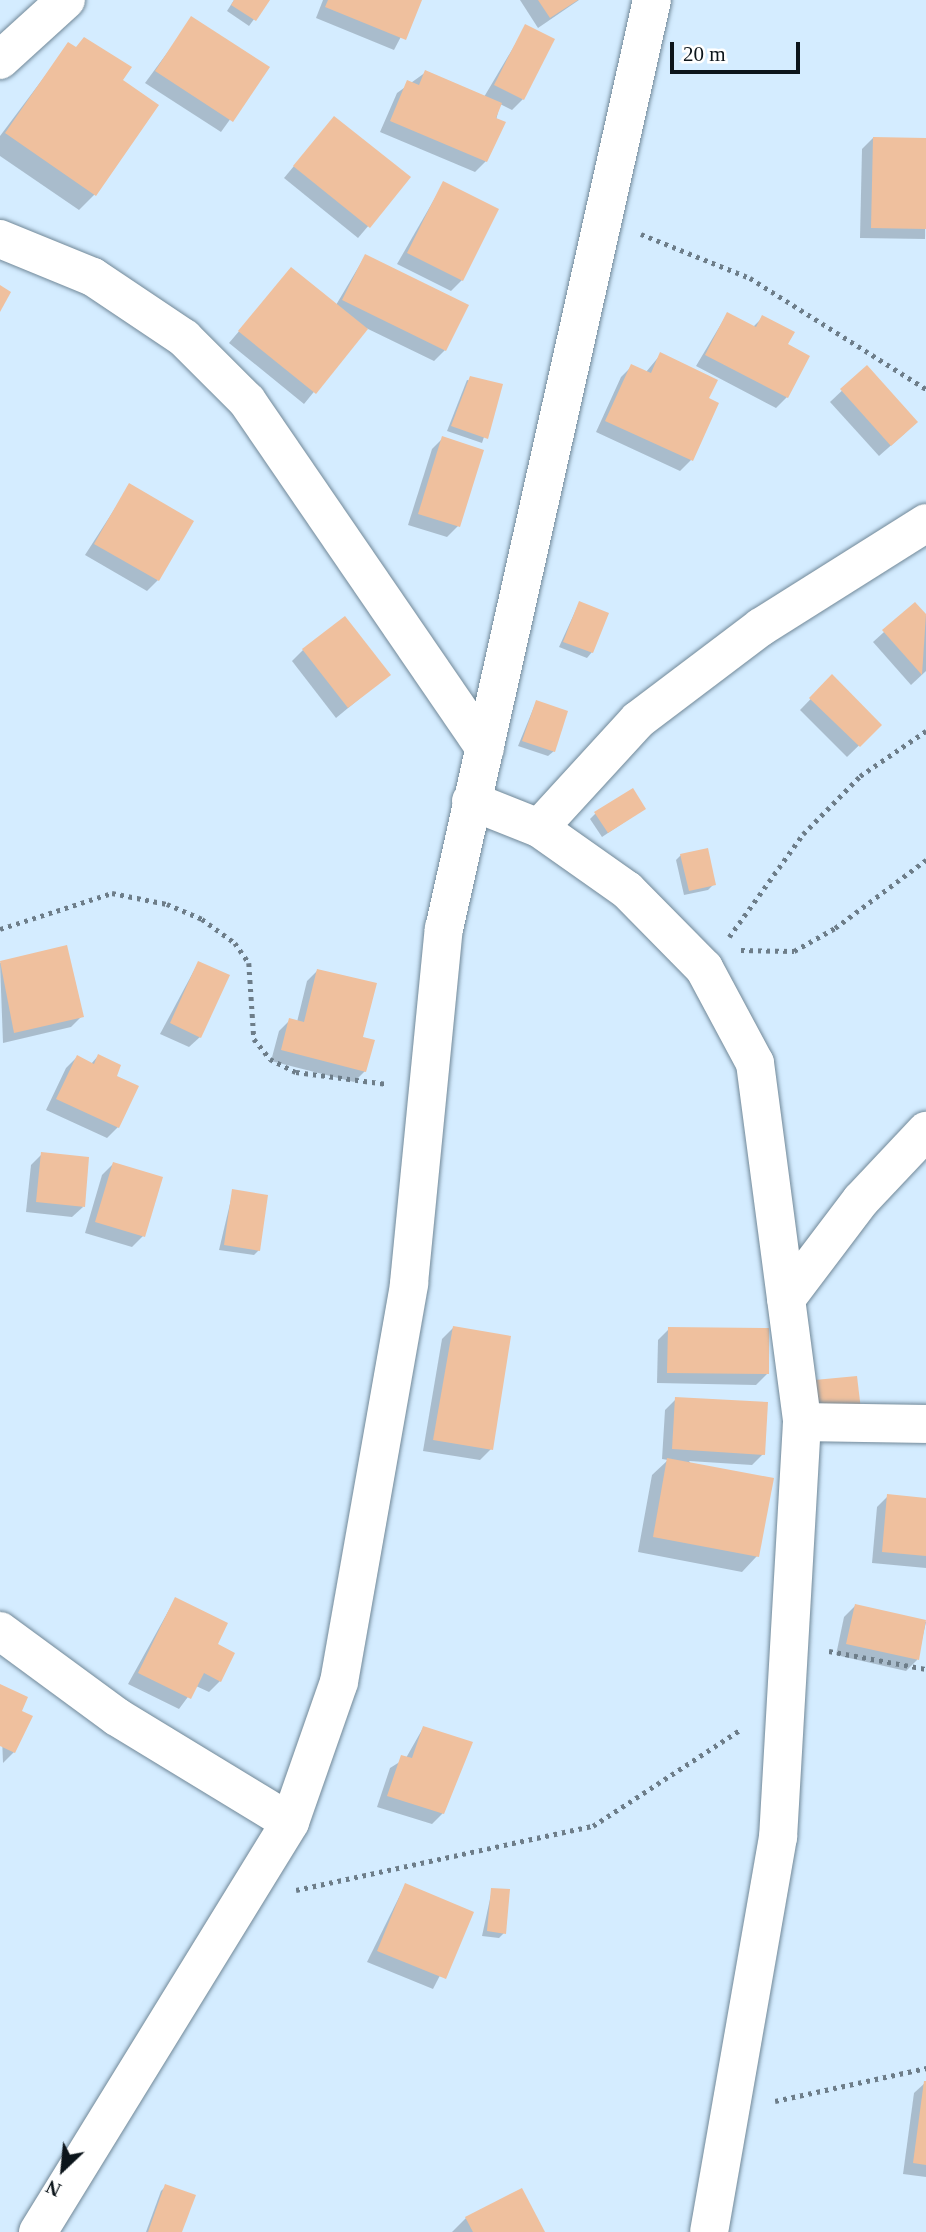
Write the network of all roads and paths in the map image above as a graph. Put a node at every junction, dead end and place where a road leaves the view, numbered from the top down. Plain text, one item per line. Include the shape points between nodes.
1 (66, 0) edge
2 (652, 0) edge
3 (0, 60) edge
4 (601, 218) junction
5 (0, 239) edge
6 (926, 389) edge
7 (926, 523) edge
8 (926, 731) edge
9 (485, 748) junction
10 (471, 801) junction
11 (539, 828) junction
12 (926, 860) edge
13 (0, 929) edge
14 (713, 957) junction
15 (426, 1089) junction
16 (926, 1131) edge
17 (786, 1299) junction
18 (802, 1422) junction
19 (926, 1424) edge
20 (0, 1631) edge
21 (793, 1644) junction
22 (926, 1669) edge
23 (788, 1696) junction
24 (290, 1822) junction
25 (241, 1903) junction
26 (926, 2068) edge
27 (729, 2111) junction
28 (38, 2232) edge
29 (709, 2232) edge

1 - 3 street
2 - 4 street
4 - 6 path via 750,278
4 - 9 street
5 - 9 street via 93,277 184,338 247,401
7 - 11 street via 761,627 638,720
8 - 14 path via 860,775 803,834
9 - 10 street
10 - 11 street
10 - 15 street via 444,929
11 - 14 street
12 - 14 path via 835,928 794,951
13 - 15 path via 112,893 167,904 202,919 235,943 249,963 254,1039 270,1059 296,1072
14 - 17 street via 755,1063
15 - 24 street via 409,1283 339,1682
16 - 17 street via 861,1200
17 - 18 street
18 - 19 street
18 - 21 street
20 - 24 street via 117,1717
21 - 22 path
21 - 23 street
23 - 25 path via 633,1805 593,1826
23 - 27 street via 762,1948
24 - 25 street
25 - 28 street
26 - 27 path
27 - 29 street

